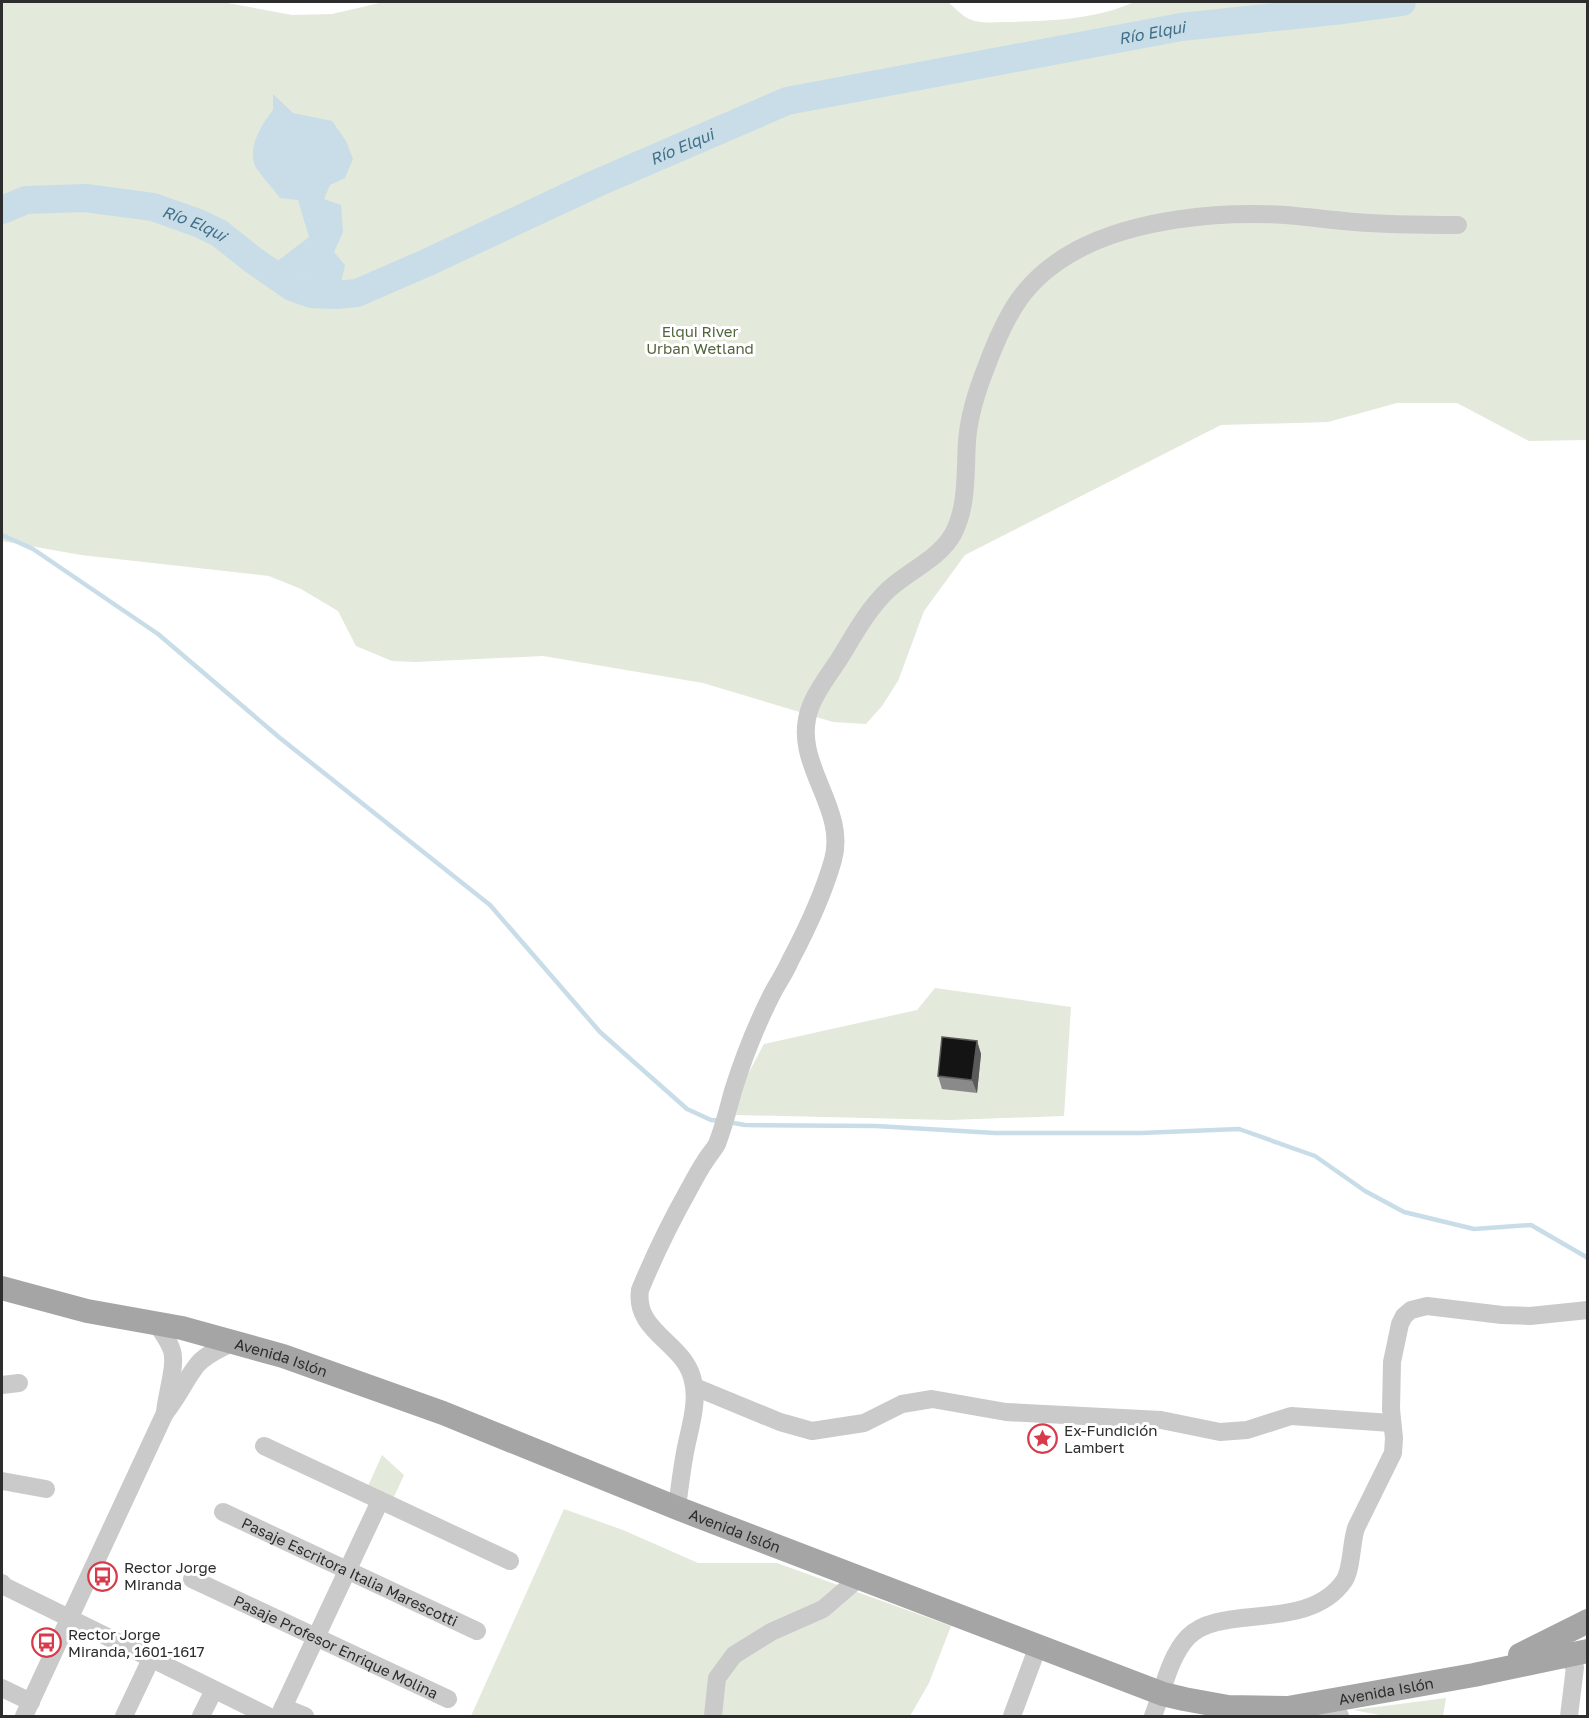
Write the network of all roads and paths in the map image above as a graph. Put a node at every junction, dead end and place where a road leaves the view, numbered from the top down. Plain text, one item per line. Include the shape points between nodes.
1 (1458, 225) dead end
2 (2, 1288) edge
3 (1587, 1310) edge
4 (157, 1324) junction
5 (233, 1342) junction
6 (695, 1388) junction
7 (165, 1413) junction
8 (1391, 1423) junction
9 (264, 1446) dead end
10 (2, 1481) edge
11 (46, 1489) dead end
12 (380, 1501) junction
13 (677, 1508) junction
14 (223, 1512) dead end
15 (510, 1561) dead end
16 (347, 1571) junction
17 (859, 1578) junction
18 (192, 1579) dead end
19 (2, 1583) edge
20 (70, 1619) junction
21 (1587, 1621) edge
22 (477, 1631) dead end
23 (316, 1637) junction
24 (1038, 1646) junction
25 (151, 1659) junction
26 (1579, 1659) edge
27 (1474, 1675) junction
28 (2, 1688) edge
29 (214, 1690) junction
30 (1162, 1694) junction
31 (448, 1699) dead end
32 (28, 1709) edge
33 (1297, 1712) edge
34 (277, 1713) edge
35 (124, 1716) edge
36 (201, 1716) edge
37 (304, 1716) edge
38 (713, 1716) edge
39 (1012, 1716) edge
40 (1153, 1716) edge
41 (1340, 1716) edge
42 (1569, 1716) edge

1 - 6 street via 1398,225 1257,214 1189,219 1132,229 1096,241 1048,268 1011,310 999,331 974,400 964,490 953,534 875,605 808,713 805,746 833,820 835,851 817,906 753,1038 714,1150 662,1240 640,1290 644,1318 683,1358
2 - 4 main road, Avenida Islón via 87,1311
3 - 8 street via 1530,1316 1427,1306 1411,1310 1400,1324 1392,1362
4 - 5 main road, Avenida Islón
4 - 7 street via 172,1348 174,1359
5 - 7 street via 197,1366
5 - 13 main road, Avenida Islón via 444,1413
6 - 8 street via 812,1431 864,1423 902,1404 932,1399 1006,1412 1161,1420 1220,1432 1247,1430 1291,1416
6 - 13 street
7 - 20 street
8 - 30 street via 1393,1453 1356,1528 1345,1580 1322,1599 1298,1610 1196,1630 1179,1650
9 - 12 street
10 - 11 street
12 - 15 street
12 - 16 street
13 - 17 main road, Avenida Islón
14 - 16 street, Pasaje Escritora Italia Marescotti
16 - 22 street, Pasaje Escritora Italia Marescotti
16 - 23 street
17 - 24 main road, Avenida Islón
17 - 38 street via 823,1609 771,1632 734,1655 717,1678
18 - 23 street, Pasaje Profesor Enrique Molina
19 - 20 street
20 - 25 street
20 - 32 street
21 - 27 main road
23 - 31 street, Pasaje Profesor Enrique Molina
23 - 34 street
24 - 30 main road, Avenida Islón
24 - 39 street
25 - 29 street
25 - 35 street
26 - 27 main road, Avenida Islón
26 - 42 street
27 - 33 main road, Avenida Islón
28 - 32 street
29 - 34 street
29 - 36 street
30 - 33 main road, Avenida Islón via 1228,1707
30 - 40 street
33 - 41 street
34 - 37 street

